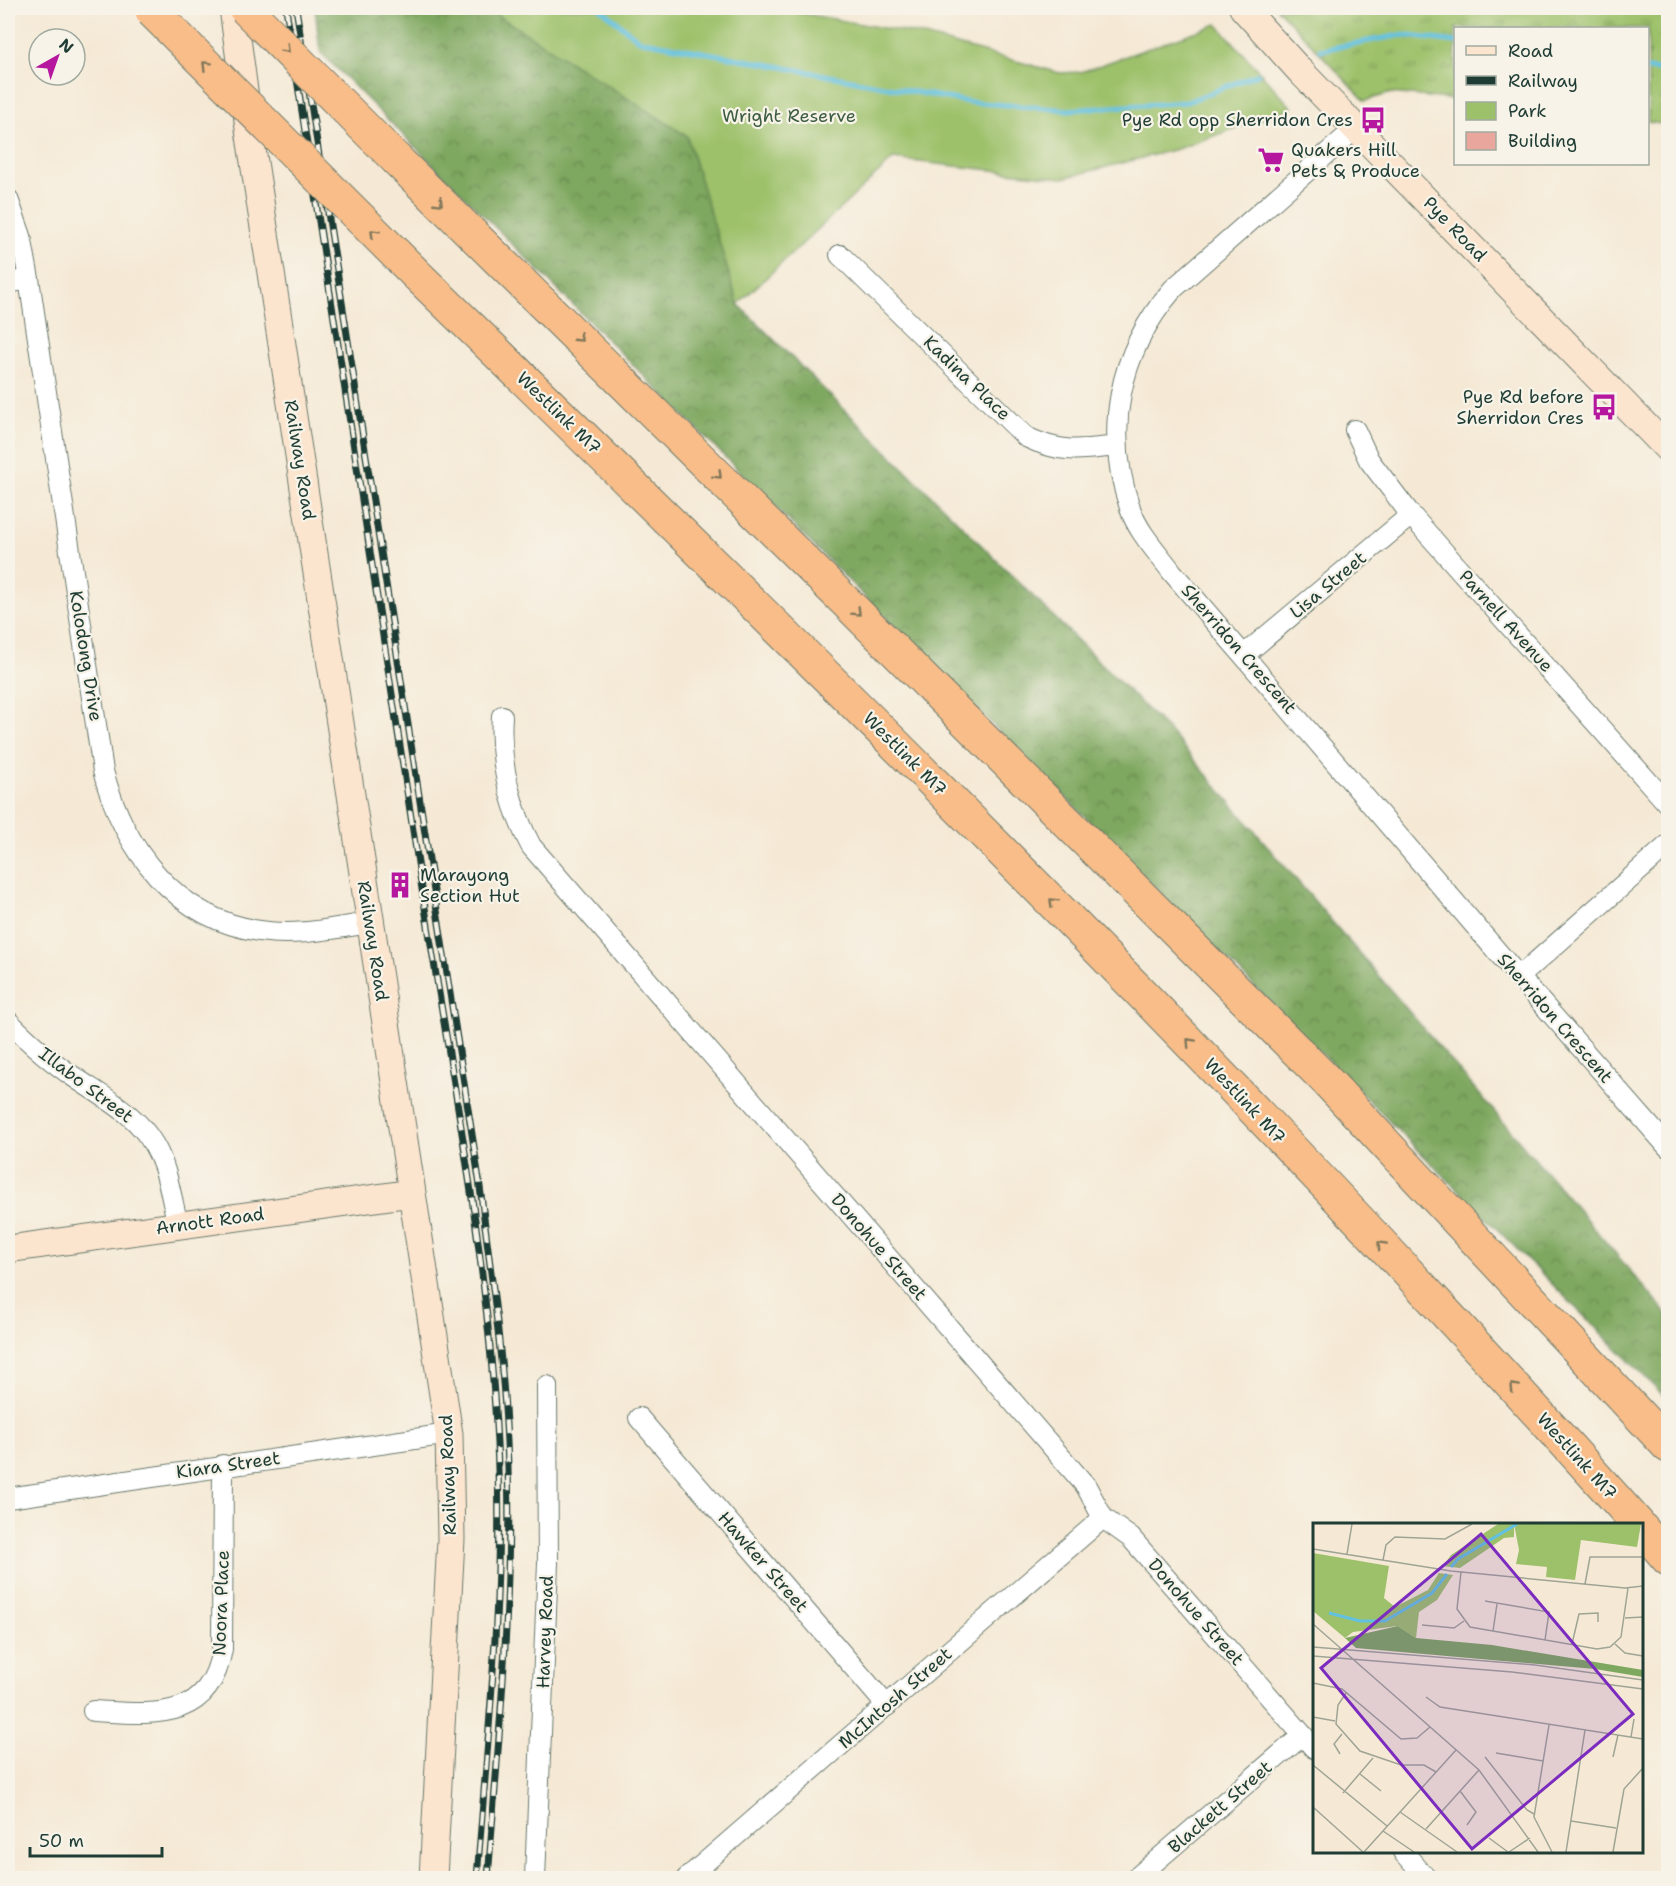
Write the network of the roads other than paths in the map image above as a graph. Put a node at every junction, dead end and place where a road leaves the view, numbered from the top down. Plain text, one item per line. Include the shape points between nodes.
1 (233, 8) edge
2 (245, 8) edge
3 (1243, 8) edge
4 (150, 9) edge
5 (1356, 128) junction
6 (8, 199) edge
7 (840, 255) dead end
8 (29, 279) junction
9 (8, 283) edge
10 (1354, 430) dead end
11 (1117, 446) junction
12 (1668, 448) edge
13 (1411, 515) junction
14 (1244, 655) junction
15 (502, 716) dead end
16 (1668, 804) edge
17 (1668, 845) edge
18 (370, 923) junction
19 (1519, 977) junction
20 (8, 1021) edge
21 (1668, 1145) edge
22 (412, 1193) junction
23 (178, 1225) junction
24 (8, 1249) edge
25 (547, 1386) dead end
26 (639, 1418) dead end
27 (449, 1434) junction
28 (1668, 1446) edge
29 (223, 1465) junction
30 (8, 1498) edge
31 (1103, 1518) junction
32 (1637, 1523) edge
33 (1643, 1531) edge
34 (1668, 1559) edge
35 (886, 1706) junction
36 (93, 1711) dead end
37 (1309, 1741) edge
38 (1405, 1853) edge
39 (433, 1878) edge
40 (536, 1878) edge
41 (687, 1878) edge
42 (1136, 1878) edge
43 (1426, 1878) edge

1 - 18 street, Railway Road
2 -> 28 highway, bridge via 1326,1080
3 - 5 street, Pye Road
32 -> 4 highway, Westlink M7, bridge via 1536,1410 1152,1002 725,574
5 - 11 street, Sherridon Crescent via 1196,267 1154,311 1129,361 1120,396
5 - 12 street, Pye Road
6 - 8 street, Kolodong Drive via 21,236
7 - 11 street, Kadina Place via 1026,437 1050,448
8 - 9 street
8 - 18 street, Kolodong Drive via 103,771 120,823 162,881 210,916 260,931 282,933
10 - 13 street, Parnell Avenue via 1369,460
11 - 14 street, Sherridon Crescent via 1132,513 1172,572
13 - 14 street, Lisa Street
13 - 16 street, Parnell Avenue
14 - 19 street, Sherridon Crescent
15 - 31 street, Donohue Street via 500,748 515,816 531,846 1086,1486
17 - 19 street
18 - 22 street, Railway Road
19 - 21 street, Sherridon Crescent
20 - 23 street, Illabo Street via 44,1055 135,1120 154,1144 165,1169
22 - 23 street, Arnott Road
22 - 27 street, Railway Road
23 - 24 street, Arnott Road
25 - 40 street, Harvey Road via 548,1563
26 - 35 street, Hawker Street
27 - 29 street, Kiara Street
27 - 39 street, Railway Road via 451,1539
29 - 30 street, Kiara Street
29 - 36 street, Noora Place via 222,1641 215,1677 195,1700 169,1712
31 - 35 street, McIntosh Street
31 - 37 street, Donohue Street via 1131,1538
33 - 34 highway
35 - 41 street, McIntosh Street
37 - 42 street, Blackett Street
38 - 43 street

